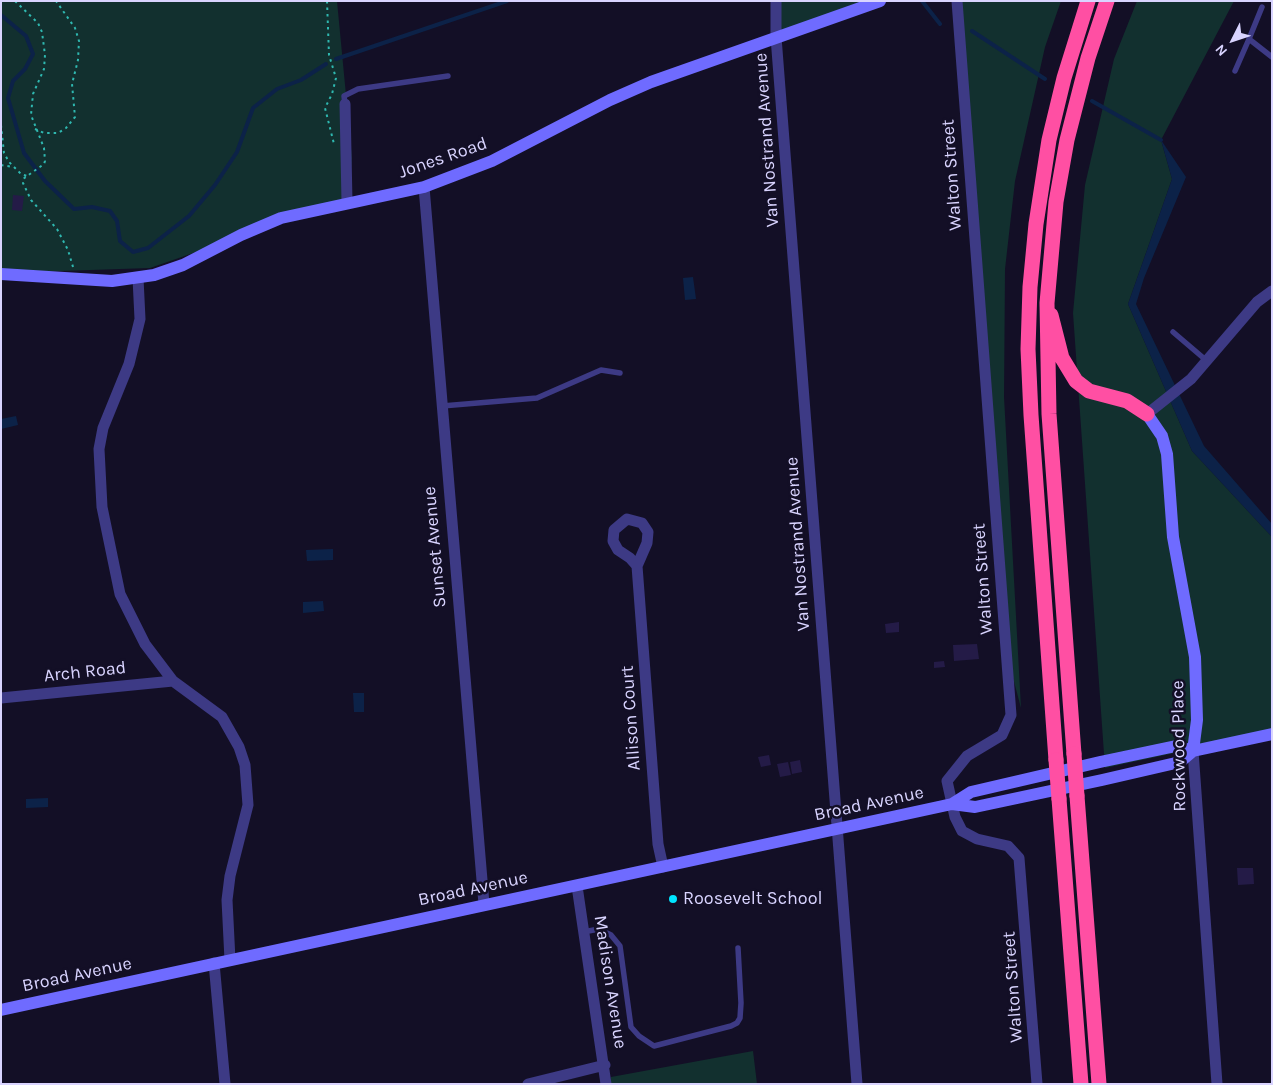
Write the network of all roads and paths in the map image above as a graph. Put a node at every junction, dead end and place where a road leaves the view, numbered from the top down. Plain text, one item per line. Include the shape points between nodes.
1 (16, 1) edge
2 (56, 1) edge
3 (776, 1) edge
4 (880, 1) edge
5 (957, 1) edge
6 (1088, 1) edge
7 (1107, 1) edge
8 (1262, 7) dead end
9 (776, 37) junction
10 (1250, 39) junction
11 (1272, 57) edge
12 (1236, 71) dead end
13 (448, 76) dead end
14 (345, 104) joint
15 (1, 125) edge
16 (35, 129) junction
17 (1, 165) edge
18 (13, 167) junction
19 (27, 176) junction
20 (424, 187) junction
21 (347, 202) junction
22 (1, 274) edge
23 (138, 278) junction
24 (74, 280) junction
25 (1272, 291) edge
26 (1047, 303) junction
27 (1173, 332) dead end
28 (1207, 361) junction
29 (620, 372) dead end
30 (441, 406) junction
31 (1152, 410) junction
32 (637, 566) dead end
33 (173, 681) junction
34 (1, 698) edge
35 (1272, 734) edge
36 (1193, 751) junction
37 (952, 804) junction
38 (837, 829) junction
39 (663, 867) junction
40 (577, 886) junction
41 (484, 904) junction
42 (583, 932) junction
43 (738, 948) dead end
44 (230, 960) junction
45 (214, 963) junction
46 (1, 1010) edge
47 (605, 1065) junction
48 (225, 1084) edge
49 (528, 1084) edge
50 (606, 1084) edge
51 (857, 1084) edge
52 (1037, 1084) edge
53 (1081, 1084) edge
54 (1099, 1084) edge
55 (1217, 1084) edge

1 - 16 path via 38,23 43,37 44,69 34,87 32,101
2 - 16 path via 75,28 79,41 72,84 75,117 58,133
3 - 9 street, Van Nostrand Avenue
4 - 9 street, Jones Road
5 - 37 street, Walton Street via 1011,714 1002,735 967,756 947,781
6 - 53 highway, bridge via 1049,140 1036,224 1028,349
7 - 26 highway via 1067,140 1056,202
8 - 10 lane
9 - 20 street, Jones Road via 651,82 492,161
9 - 38 street, Van Nostrand Avenue
10 - 11 lane
10 - 12 lane
13 - 14 lane via 358,89 344,96
14 - 21 street
15 - 18 path via 4,153
16 - 19 path via 44,148 44,164
17 - 18 path
18 - 19 path
19 - 24 path via 23,183 27,193 57,229 73,263
20 - 21 street, Jones Road
20 - 30 street, Sunset Avenue
21 - 23 street, Jones Road via 260,225 183,265
22 - 24 street, Jones Road
23 - 24 street, Jones Road
23 - 33 street via 140,319 129,364 103,428 99,449 102,507 120,594 145,644
25 - 28 street via 1257,302
26 - 31 highway via 1062,358 1076,381 1088,391
26 - 54 highway, bridge via 1048,414
27 - 28 lane
28 - 31 street via 1191,379
29 - 30 lane via 601,370 537,398
30 - 41 street, Sunset Avenue
31 - 36 street, Rockwood Place via 1167,454 1173,537 1194,658 1197,720
32 - 39 street, Allison Court via 658,844
33 - 34 street, Arch Road
33 - 44 street via 222,717 246,765 248,805 227,900
35 - 36 street, Broad Avenue
36 - 37 street, Broad Avenue via 1180,762 1102,780 975,807
36 - 37 street, Broad Avenue via 1176,746 1100,762 971,792
36 - 55 street, Rockwood Place
37 - 38 street, Broad Avenue
37 - 52 street, Walton Street via 962,830 977,839 1008,846 1019,858
38 - 39 street, Broad Avenue
38 - 51 street, Van Nostrand Avenue
39 - 40 street, Broad Avenue
40 - 41 street, Broad Avenue
40 - 42 street, Madison Avenue
41 - 44 street, Broad Avenue
42 - 43 lane via 599,930 611,935 620,946 631,1027 654,1046 737,1022 741,1004
42 - 47 street, Madison Avenue
44 - 45 street, Broad Avenue
45 - 46 street, Broad Avenue
45 - 48 street
47 - 49 street
47 - 50 street, Madison Avenue

